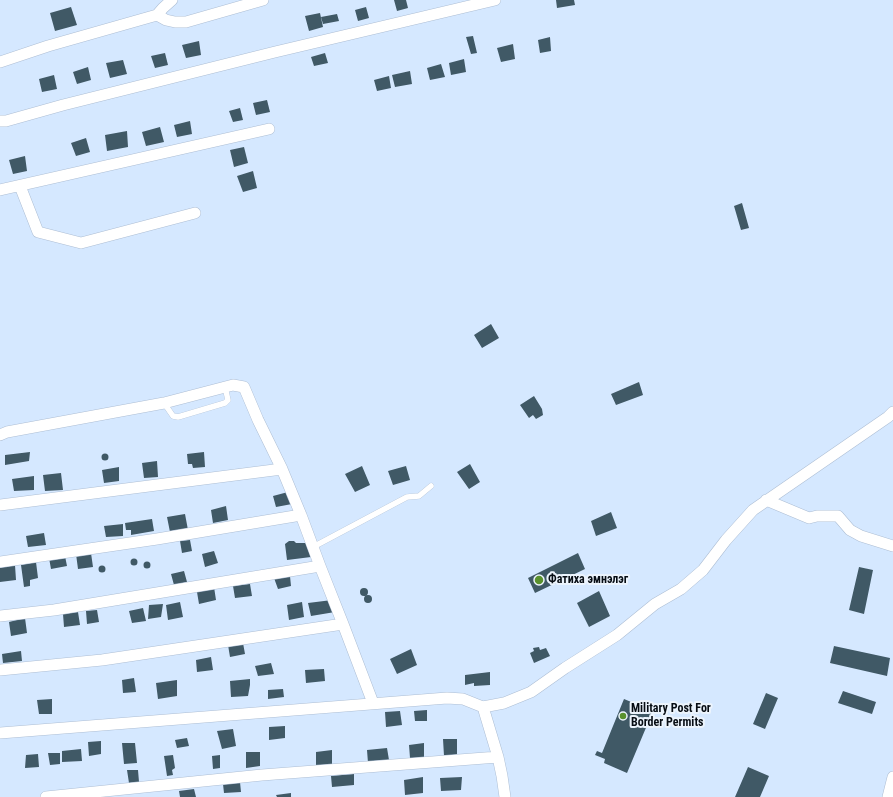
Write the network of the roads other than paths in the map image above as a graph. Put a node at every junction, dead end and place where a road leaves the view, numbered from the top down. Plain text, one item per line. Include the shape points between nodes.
1 (172, 0) edge
2 (263, 0) edge
3 (495, 0) edge
4 (158, 15) junction
5 (0, 62) edge
6 (0, 121) edge
7 (269, 129) dead end
8 (20, 186) junction
9 (0, 190) edge
10 (195, 213) dead end
11 (225, 387) junction
12 (164, 403) junction
13 (893, 412) edge
14 (0, 435) edge
15 (282, 469) junction
16 (431, 486) dead end
17 (766, 500) junction
18 (0, 505) edge
19 (301, 515) junction
20 (893, 546) edge
21 (313, 547) junction
22 (0, 562) edge
23 (320, 566) junction
24 (0, 616) edge
25 (343, 624) junction
26 (0, 670) edge
27 (373, 703) junction
28 (483, 707) junction
29 (0, 733) edge
30 (498, 757) junction
31 (893, 777) edge
32 (46, 797) edge
33 (505, 797) edge
34 (888, 797) edge

1 - 4 street
2 - 4 street via 186,22 166,20
3 - 6 street
4 - 5 street
7 - 8 street
8 - 9 street
8 - 10 street via 38,232 81,243
11 - 12 street
11 - 12 lane via 228,400 225,403 178,417 173,416
11 - 15 street via 244,387
12 - 14 street
13 - 17 street
15 - 18 street
15 - 19 street
16 - 21 lane via 419,496 407,497
17 - 20 street via 809,518 838,516 850,530
17 - 28 street via 753,510 726,540 703,570 681,589 655,604 617,635 531,692 504,703
19 - 21 street
19 - 22 street via 156,540
21 - 23 street
23 - 24 street via 54,610
23 - 25 street
25 - 26 street via 102,660
25 - 27 street
27 - 28 street via 447,698 463,699
27 - 29 street
28 - 30 street
30 - 32 street via 262,775
30 - 33 street
31 - 34 street

